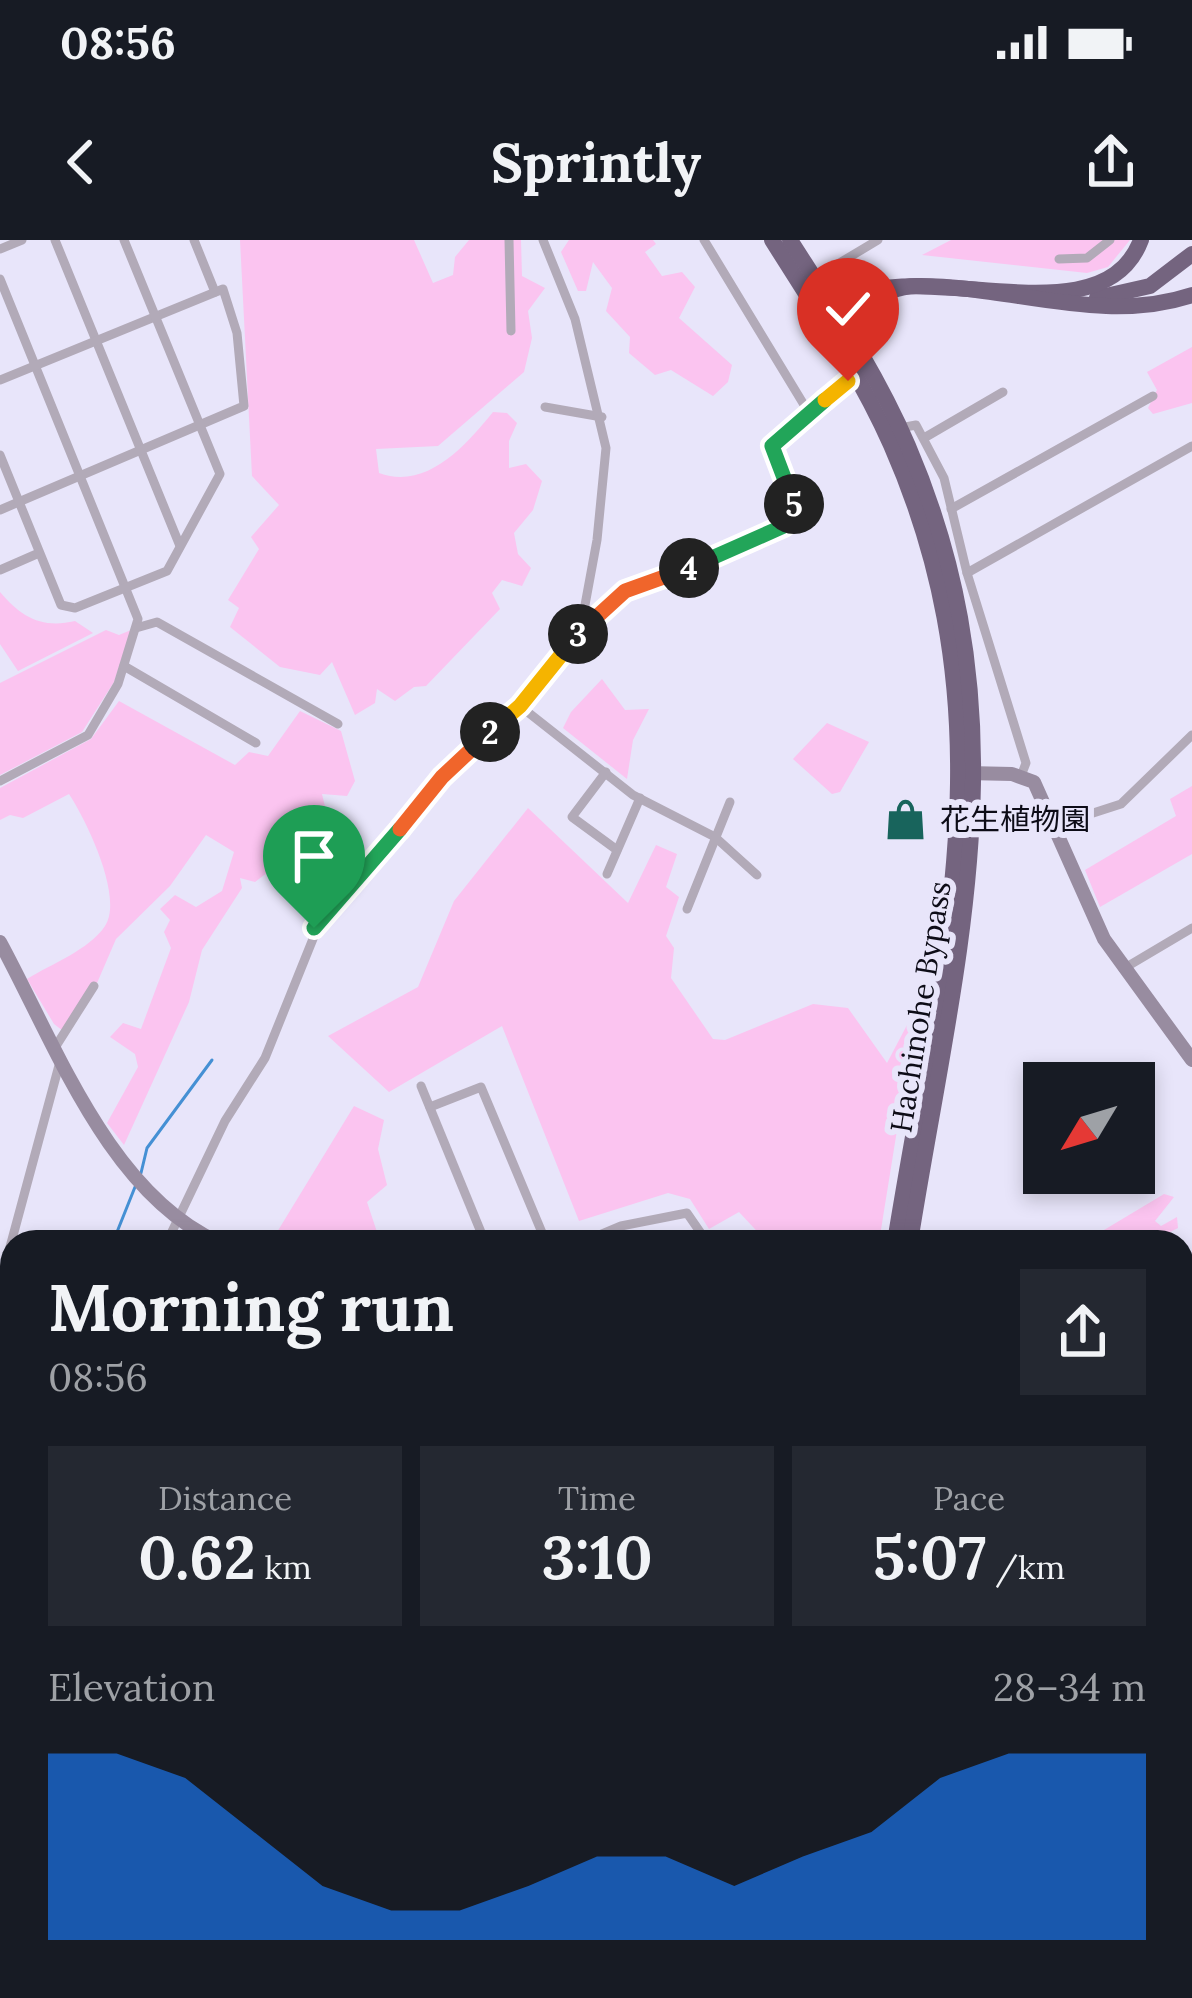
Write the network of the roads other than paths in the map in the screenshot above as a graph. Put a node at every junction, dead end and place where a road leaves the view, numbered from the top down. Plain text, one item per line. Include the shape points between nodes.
1 (22, 240) edge
2 (55, 240) edge
3 (124, 240) edge
4 (194, 240) edge
5 (509, 240) edge
6 (543, 240) edge
7 (704, 240) edge
8 (772, 240) edge
9 (790, 240) edge
10 (878, 240) edge
11 (1110, 240) edge
12 (1142, 240) edge
13 (1192, 242) edge
14 (0, 249) edge
15 (1192, 254) edge
16 (1059, 260) dead end
17 (0, 278) edge
18 (814, 278) junction
19 (1037, 291) junction
20 (214, 292) junction
21 (1192, 295) edge
22 (831, 314) junction
23 (155, 317) junction
24 (511, 331) dead end
25 (95, 341) junction
26 (35, 365) junction
27 (856, 375) junction
28 (0, 380) edge
29 (1003, 392) dead end
30 (1153, 396) dead end
31 (545, 407) dead end
32 (809, 413) junction
33 (602, 417) junction
34 (200, 428) junction
35 (900, 428) junction
36 (924, 438) junction
37 (1192, 446) edge
38 (141, 452) junction
39 (0, 454) edge
40 (80, 478) junction
41 (19, 502) junction
42 (951, 509) junction
43 (0, 510) edge
44 (180, 547) junction
45 (39, 553) junction
46 (0, 571) edge
47 (967, 573) junction
48 (125, 588) junction
49 (136, 628) junction
50 (580, 632) junction
51 (124, 666) junction
52 (520, 706) junction
53 (338, 724) dead end
54 (1192, 735) edge
55 (256, 743) dead end
56 (606, 772) junction
57 (969, 773) junction
58 (1021, 776) junction
59 (0, 781) edge
60 (640, 798) junction
61 (730, 802) dead end
62 (1056, 825) junction
63 (715, 837) junction
64 (617, 850) junction
65 (607, 874) dead end
66 (757, 875) dead end
67 (687, 909) dead end
68 (1192, 928) edge
69 (0, 942) edge
70 (1123, 969) junction
71 (94, 986) dead end
72 (59, 1051) junction
73 (1192, 1060) edge
74 (422, 1086) dead end
75 (430, 1107) junction
76 (178, 1220) junction
77 (13, 1230) edge
78 (173, 1230) edge
79 (196, 1230) edge
80 (480, 1230) edge
81 (541, 1230) edge
82 (612, 1230) edge
83 (699, 1230) edge
84 (897, 1230) edge
85 (912, 1230) edge

1 - 14 street
2 - 25 street
3 - 23 street
4 - 20 street
5 - 24 street
6 - 33 street
7 - 32 street
8 - 22 highway
9 - 18 highway
10 - 18 street
11 - 16 street via 1087,259
12 - 19 highway via 1128,263 1101,281
13 - 19 highway via 1127,287
15 - 19 highway via 1128,294
17 - 26 street
18 - 22 highway
19 - 21 highway via 1136,307
19 - 22 highway via 902,287
20 - 23 street
20 - 34 street via 223,289 237,333 244,406
22 - 27 highway, Hachinohe Bypass
22 - 35 highway, Hachinohe Bypass
23 - 25 street
23 - 34 street
25 - 26 street
25 - 38 street
26 - 28 street
26 - 40 street
27 - 32 street
27 - 57 highway, Hachinohe Bypass via 930,549
29 - 36 street
30 - 42 street
31 - 33 street
32 - 50 street via 772,446 796,517 625,591
33 - 50 street via 597,540
34 - 38 street
34 - 44 street via 220,475
35 - 36 street via 916,424
35 - 57 highway, Hachinohe Bypass via 962,619
36 - 42 street
37 - 47 street
38 - 40 street
38 - 44 street
39 - 41 street
40 - 41 street
40 - 48 street
41 - 43 street
41 - 45 street
42 - 47 street
44 - 48 street via 167,571
45 - 46 street
45 - 48 street via 61,605 75,608
47 - 58 street via 1026,764
48 - 49 street
49 - 51 street
49 - 53 street via 157,622
50 - 52 street
51 - 55 street
51 - 59 street via 88,735
52 - 56 street
52 - 76 street via 442,777 323,914 265,1058
54 - 62 street via 1121,804
56 - 60 street
56 - 64 street via 572,817
57 - 58 main road
57 - 84 highway, Hachinohe Bypass
57 - 85 highway, Hachinohe Bypass via 970,876
58 - 62 main road via 1045,796
60 - 63 street
60 - 64 street
61 - 63 street
62 - 70 main road
63 - 66 street
63 - 67 street
64 - 65 street
68 - 70 street
69 - 72 main road
70 - 73 main road
71 - 72 street
72 - 76 main road via 113,1150
72 - 77 street
74 - 75 street
75 - 80 street
75 - 81 street via 481,1087
76 - 78 street
76 - 79 main road
82 - 83 street via 687,1213

